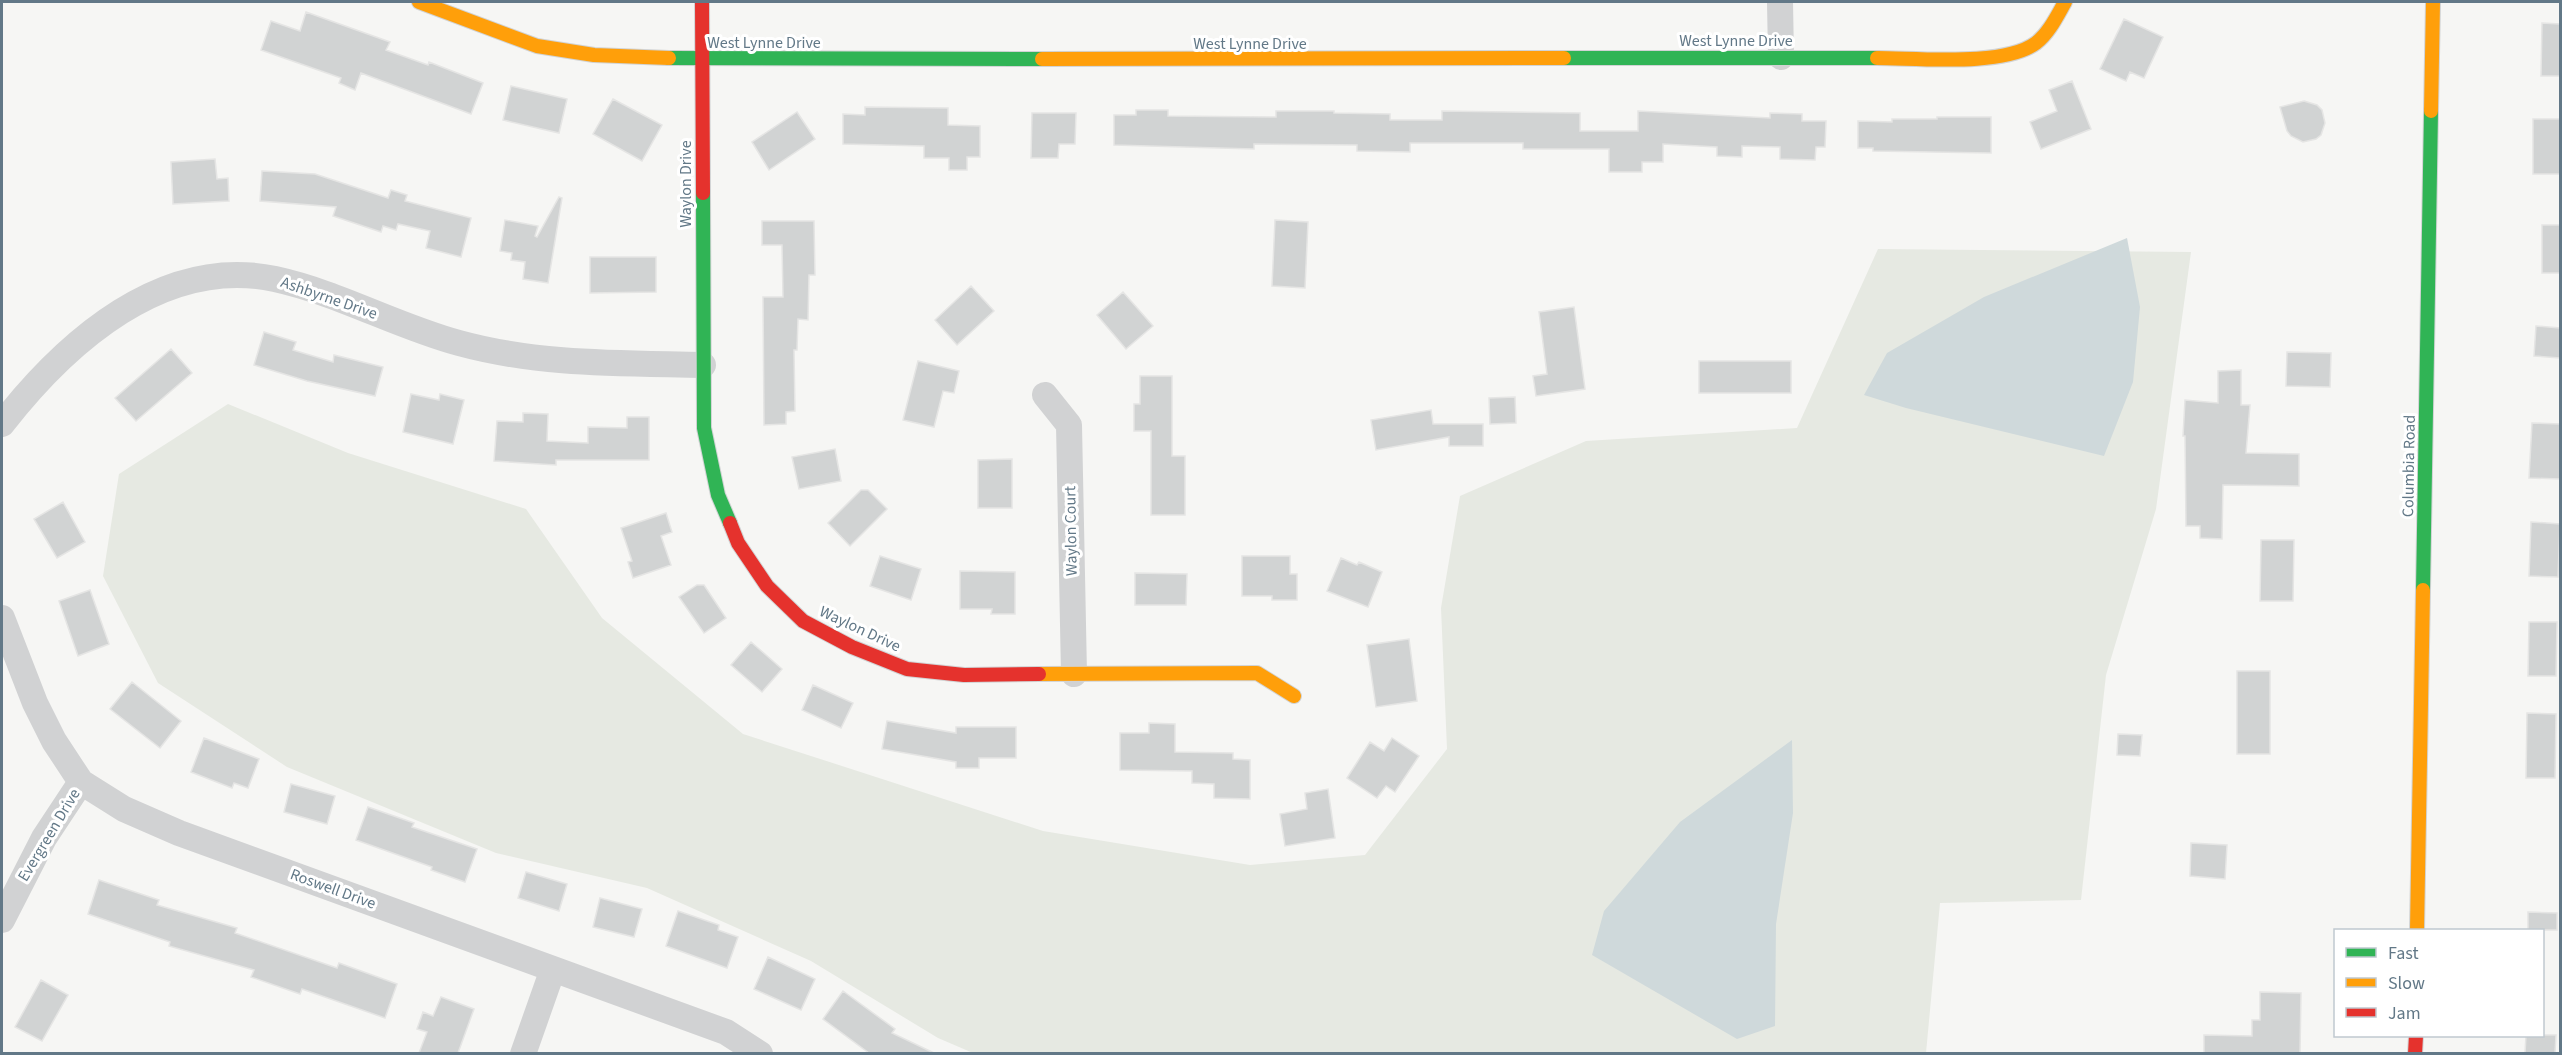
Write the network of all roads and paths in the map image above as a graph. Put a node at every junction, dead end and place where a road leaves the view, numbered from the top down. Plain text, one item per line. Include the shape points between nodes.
1 (418, 2) edge
2 (702, 2) edge
3 (1780, 2) edge
4 (2065, 2) edge
5 (2433, 2) edge
6 (1781, 57) junction
7 (703, 60) junction
8 (703, 365) junction
9 (1045, 395) dead end
10 (2, 424) edge
11 (2, 618) edge
12 (1074, 675) junction
13 (1294, 696) dead end
14 (81, 782) junction
15 (2, 920) edge
16 (2417, 929) edge
17 (553, 969) junction
18 (2416, 1037) edge
19 (523, 1053) edge
20 (760, 1053) edge
21 (2415, 1053) edge

1 - 7 street, West Lynne Drive via 537,46 594,55
2 - 7 street, Waylon Drive
3 - 6 street
4 - 6 street, West Lynne Drive via 2038,44 2015,54 1987,58
5 - 16 street, Columbia Road
6 - 7 street, West Lynne Drive
7 - 8 street, Waylon Drive
8 - 10 street, Ashbyrne Drive via 510,356 413,328 322,292 274,279 224,274 174,284 127,307 67,350
8 - 12 street, Waylon Drive via 704,428 718,495 738,543 767,586 803,621 852,647 907,669 964,675
9 - 12 street, Waylon Court via 1069,425
11 - 14 street, Roswell Drive via 35,703
12 - 13 street, Waylon Drive via 1257,673
14 - 15 street, Evergreen Drive via 44,838
14 - 17 street, Roswell Drive via 123,809 179,833
17 - 19 street
17 - 20 street, Roswell Drive via 726,1032
18 - 21 street

